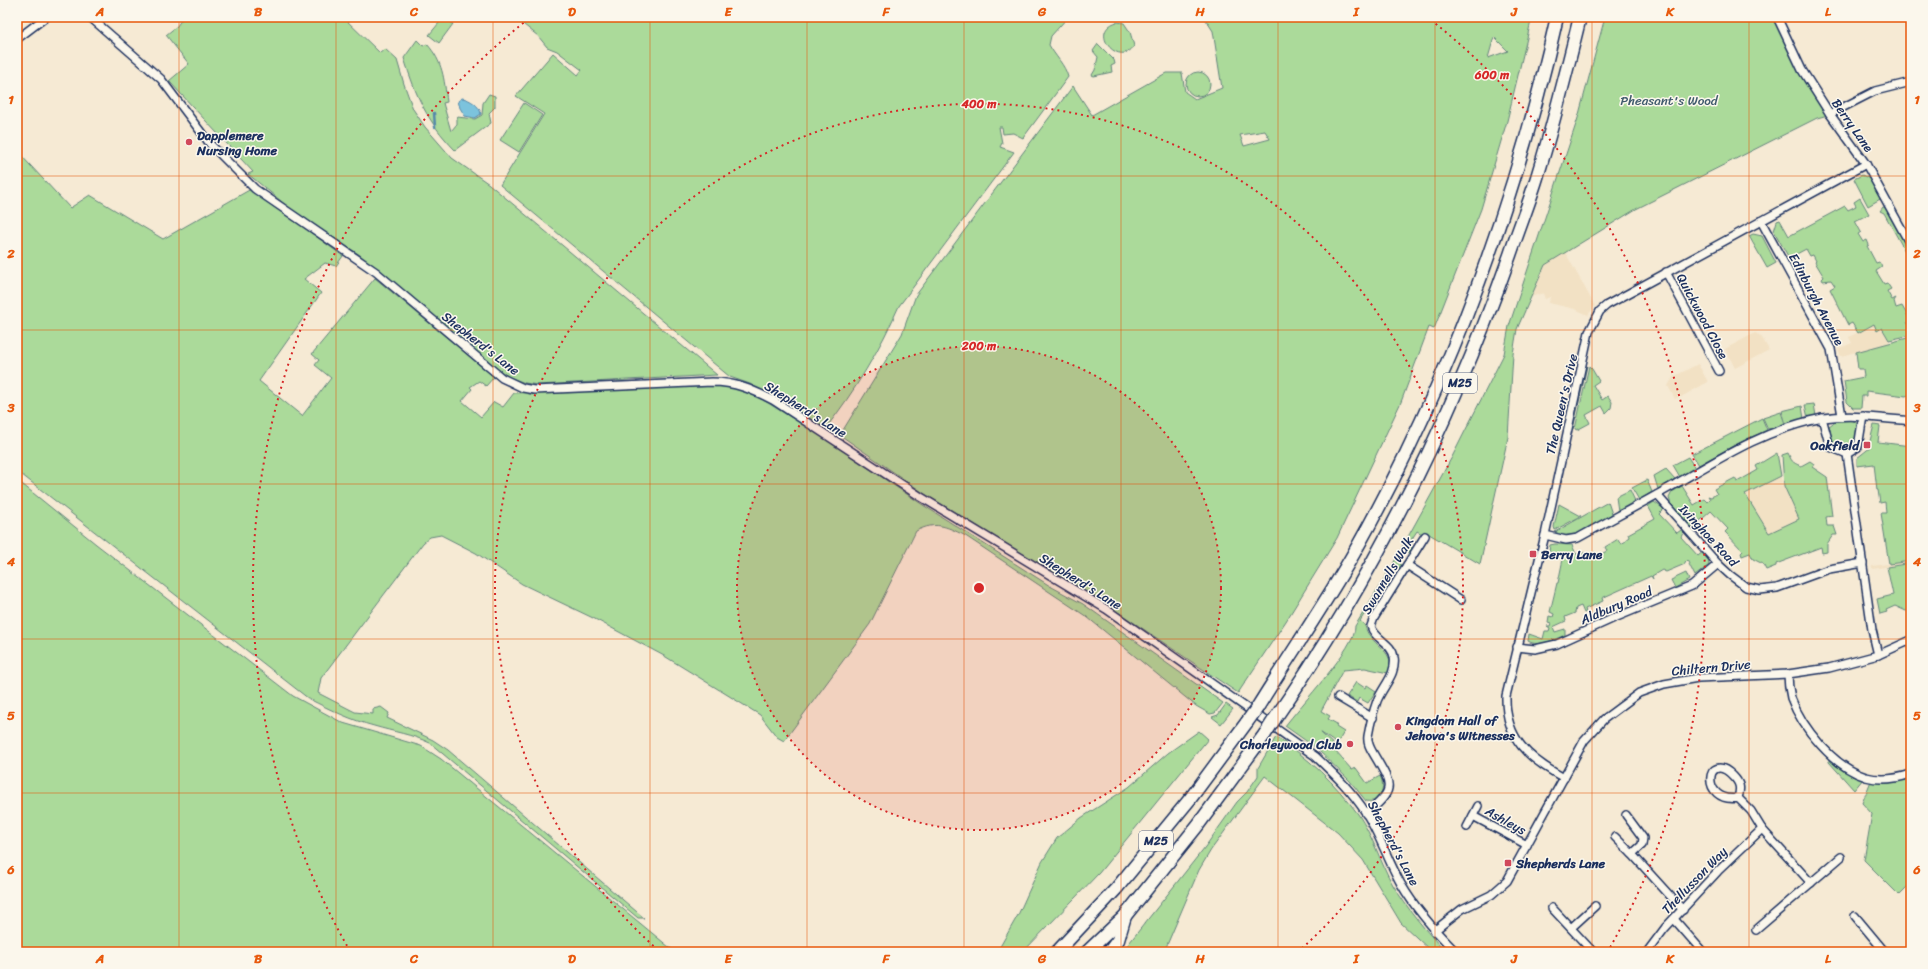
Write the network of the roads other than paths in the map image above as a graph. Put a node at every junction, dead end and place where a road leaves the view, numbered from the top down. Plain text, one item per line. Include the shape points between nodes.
1 (46, 17) edge
2 (90, 17) edge
3 (1557, 17) edge
4 (1580, 17) edge
5 (1777, 17) edge
6 (17, 39) edge
7 (1911, 82) edge
8 (1830, 114) junction
9 (1866, 164) junction
10 (1761, 221) junction
11 (1911, 246) edge
12 (1666, 272) junction
13 (1719, 371) dead end
14 (1842, 416) junction
15 (1863, 416) junction
16 (1822, 418) junction
17 (1911, 421) edge
18 (1847, 454) junction
19 (1657, 495) junction
20 (1545, 535) junction
21 (1425, 536) dead end
22 (1863, 563) junction
23 (1718, 564) junction
24 (1407, 565) junction
25 (1461, 600) dead end
26 (1911, 640) edge
27 (1517, 647) junction
28 (1878, 655) junction
29 (1788, 674) junction
30 (1338, 697) dead end
31 (1373, 718) junction
32 (1911, 774) edge
33 (1564, 778) junction
34 (1738, 798) junction
35 (1478, 806) dead end
36 (1366, 814) junction
37 (1626, 815) dead end
38 (1473, 816) junction
39 (1467, 827) dead end
40 (1762, 829) junction
41 (1615, 837) dead end
42 (1527, 845) junction
43 (1632, 854) junction
44 (1841, 857) dead end
45 (1811, 883) junction
46 (1595, 906) dead end
47 (1552, 908) dead end
48 (1683, 910) junction
49 (1125, 916) junction
50 (1856, 916) dead end
51 (1674, 919) junction
52 (1571, 928) junction
53 (1756, 930) dead end
54 (1434, 931) junction
55 (1057, 952) edge
56 (1087, 952) edge
57 (1109, 952) edge
58 (1456, 952) edge
59 (1593, 952) edge
60 (1647, 952) edge
61 (1703, 952) edge
62 (1885, 952) edge

1 - 6 street
2 - 36 street, Shepherd's Lane via 161,80 210,144 255,189 376,272 502,378 534,390 712,382 741,385 757,392 786,408 921,498 1106,609 1315,756 1337,777
3 - 55 highway, M25, bridge via 1515,177 1471,303 1414,436 1354,552 1306,633 1257,708 1190,799 1116,889
4 - 49 highway, M25, bridge via 1538,176 1489,314 1435,441 1372,566 1326,643 1274,720 1198,825
5 - 8 street, Berry Lane via 1794,55
7 - 8 street via 1875,91
8 - 9 street, Berry Lane
9 - 10 street, The Queen's Drive
9 - 11 street, Berry Lane
10 - 12 street, The Queen's Drive
10 - 14 street, Edinburgh Avenue via 1831,349
12 - 13 street, Quickwood Close
12 - 20 street, The Queen's Drive via 1607,305 1600,311 1589,332
14 - 15 street
14 - 16 street
15 - 17 street
15 - 18 street via 1858,447
16 - 18 street via 1830,447
16 - 19 street via 1789,426 1744,444
18 - 22 street
19 - 20 street via 1578,538 1566,540
19 - 23 street, Ivinghoe Road
20 - 27 street, The Queen's Drive
21 - 24 street, Swannells Walk
22 - 23 street, Ivinghoe Road via 1829,569 1777,588 1760,590 1746,586 1730,576
22 - 28 street
23 - 27 street, Aldbury Road via 1692,586 1557,644 1536,649
24 - 25 street
24 - 31 street, Swannells Walk via 1372,623 1373,632 1393,653 1395,665 1392,676 1376,702
26 - 28 street, Chiltern Drive
27 - 33 street, The Queen's Drive via 1505,707 1510,726 1525,752
28 - 29 street, Chiltern Drive via 1829,668
29 - 32 street via 1790,696 1796,711 1837,761 1870,778 1888,779
29 - 33 street, Chiltern Drive via 1698,678 1664,684 1639,693 1594,729 1576,754
30 - 31 street
31 - 36 street, Swannells Walk via 1368,742 1386,775 1388,785 1387,795
33 - 42 street, Chiltern Drive
34 - 34 street via 1738,782 1724,768 1712,771 1711,785 1721,797
34 - 40 street via 1756,816
35 - 38 street, Ashleys
36 - 54 street, Shepherd's Lane via 1401,883
37 - 43 street via 1643,838 1642,845
38 - 39 street, Ashleys
38 - 42 street, Ashleys
40 - 45 street
40 - 48 street, Thellusson Way via 1718,871
41 - 43 street
42 - 54 street, Chiltern Drive via 1513,872 1499,890 1481,902 1462,909
43 - 48 street
44 - 45 street
45 - 53 street
46 - 52 street
47 - 52 street
48 - 51 street, Thellusson Way
49 - 56 highway, M25
49 - 57 highway, M25 via 1118,940
50 - 62 street
51 - 60 street, Thellusson Way
51 - 61 street
52 - 59 street
54 - 58 street, Shepherd's Lane

